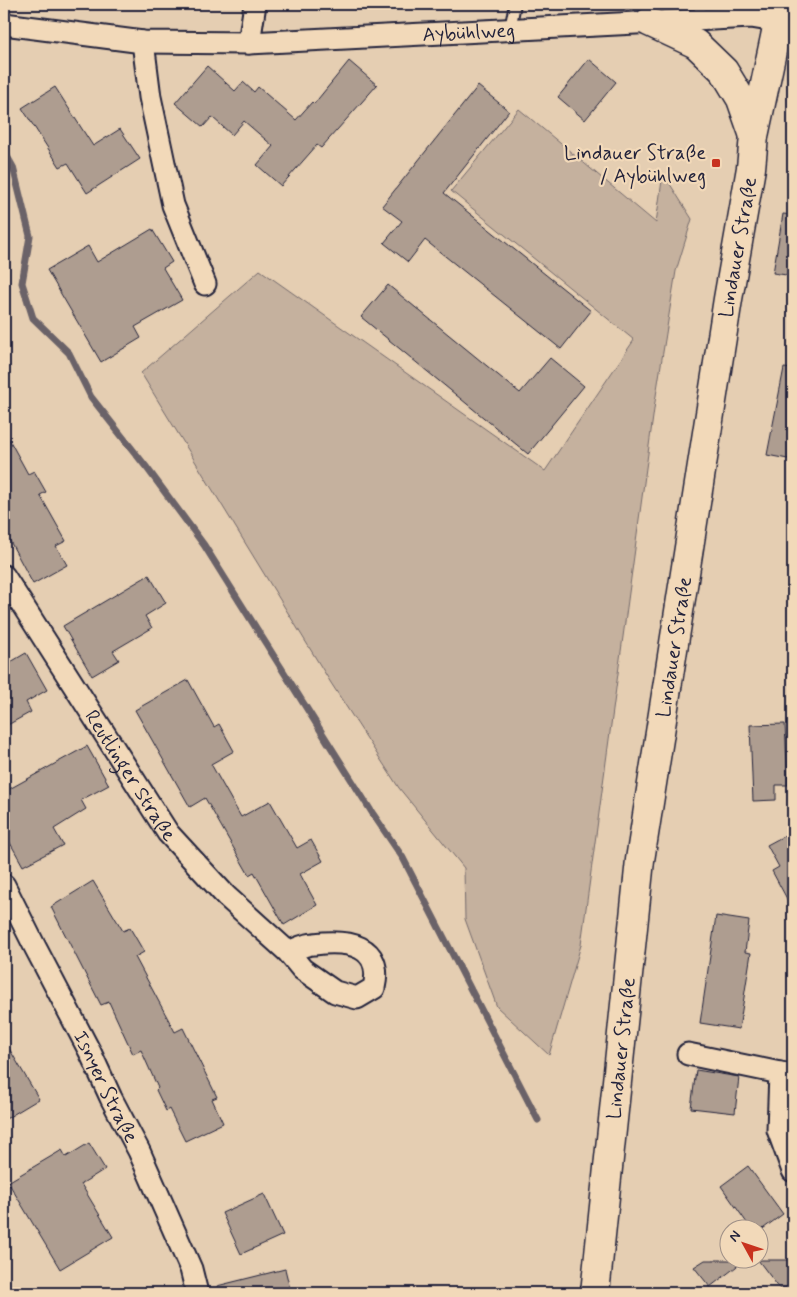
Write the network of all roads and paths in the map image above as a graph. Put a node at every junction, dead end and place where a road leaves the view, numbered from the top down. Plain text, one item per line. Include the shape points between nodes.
1 (256, 4) edge
2 (515, 4) edge
3 (700, 12) edge
4 (785, 16) edge
5 (649, 22) junction
6 (4, 24) edge
7 (510, 29) junction
8 (143, 42) junction
9 (249, 43) junction
10 (754, 136) junction
11 (205, 284) dead end
12 (4, 576) edge
13 (4, 885) edge
14 (288, 952) dead end
15 (688, 1054) dead end
16 (787, 1074) edge
17 (793, 1170) edge
18 (197, 1293) edge
19 (595, 1293) edge

1 - 9 street
2 - 7 lane
3 - 4 street, Aybühlweg via 751,17
3 - 5 street, Aybühlweg
4 - 10 main road, Lindauer Straße
5 - 7 street, Aybühlweg
5 - 10 main road via 696,44 724,70 741,99
6 - 8 street, Aybühlweg
7 - 9 street, Aybühlweg
8 - 9 street, Aybühlweg
8 - 11 street via 150,97 173,205
10 - 19 main road, Lindauer Straße via 640,860
12 - 14 street, Reutlinger Straße via 168,834 226,896
13 - 18 street, Isnyer Straße via 139,1151 191,1269
15 - 16 street
16 - 17 street via 778,1130

